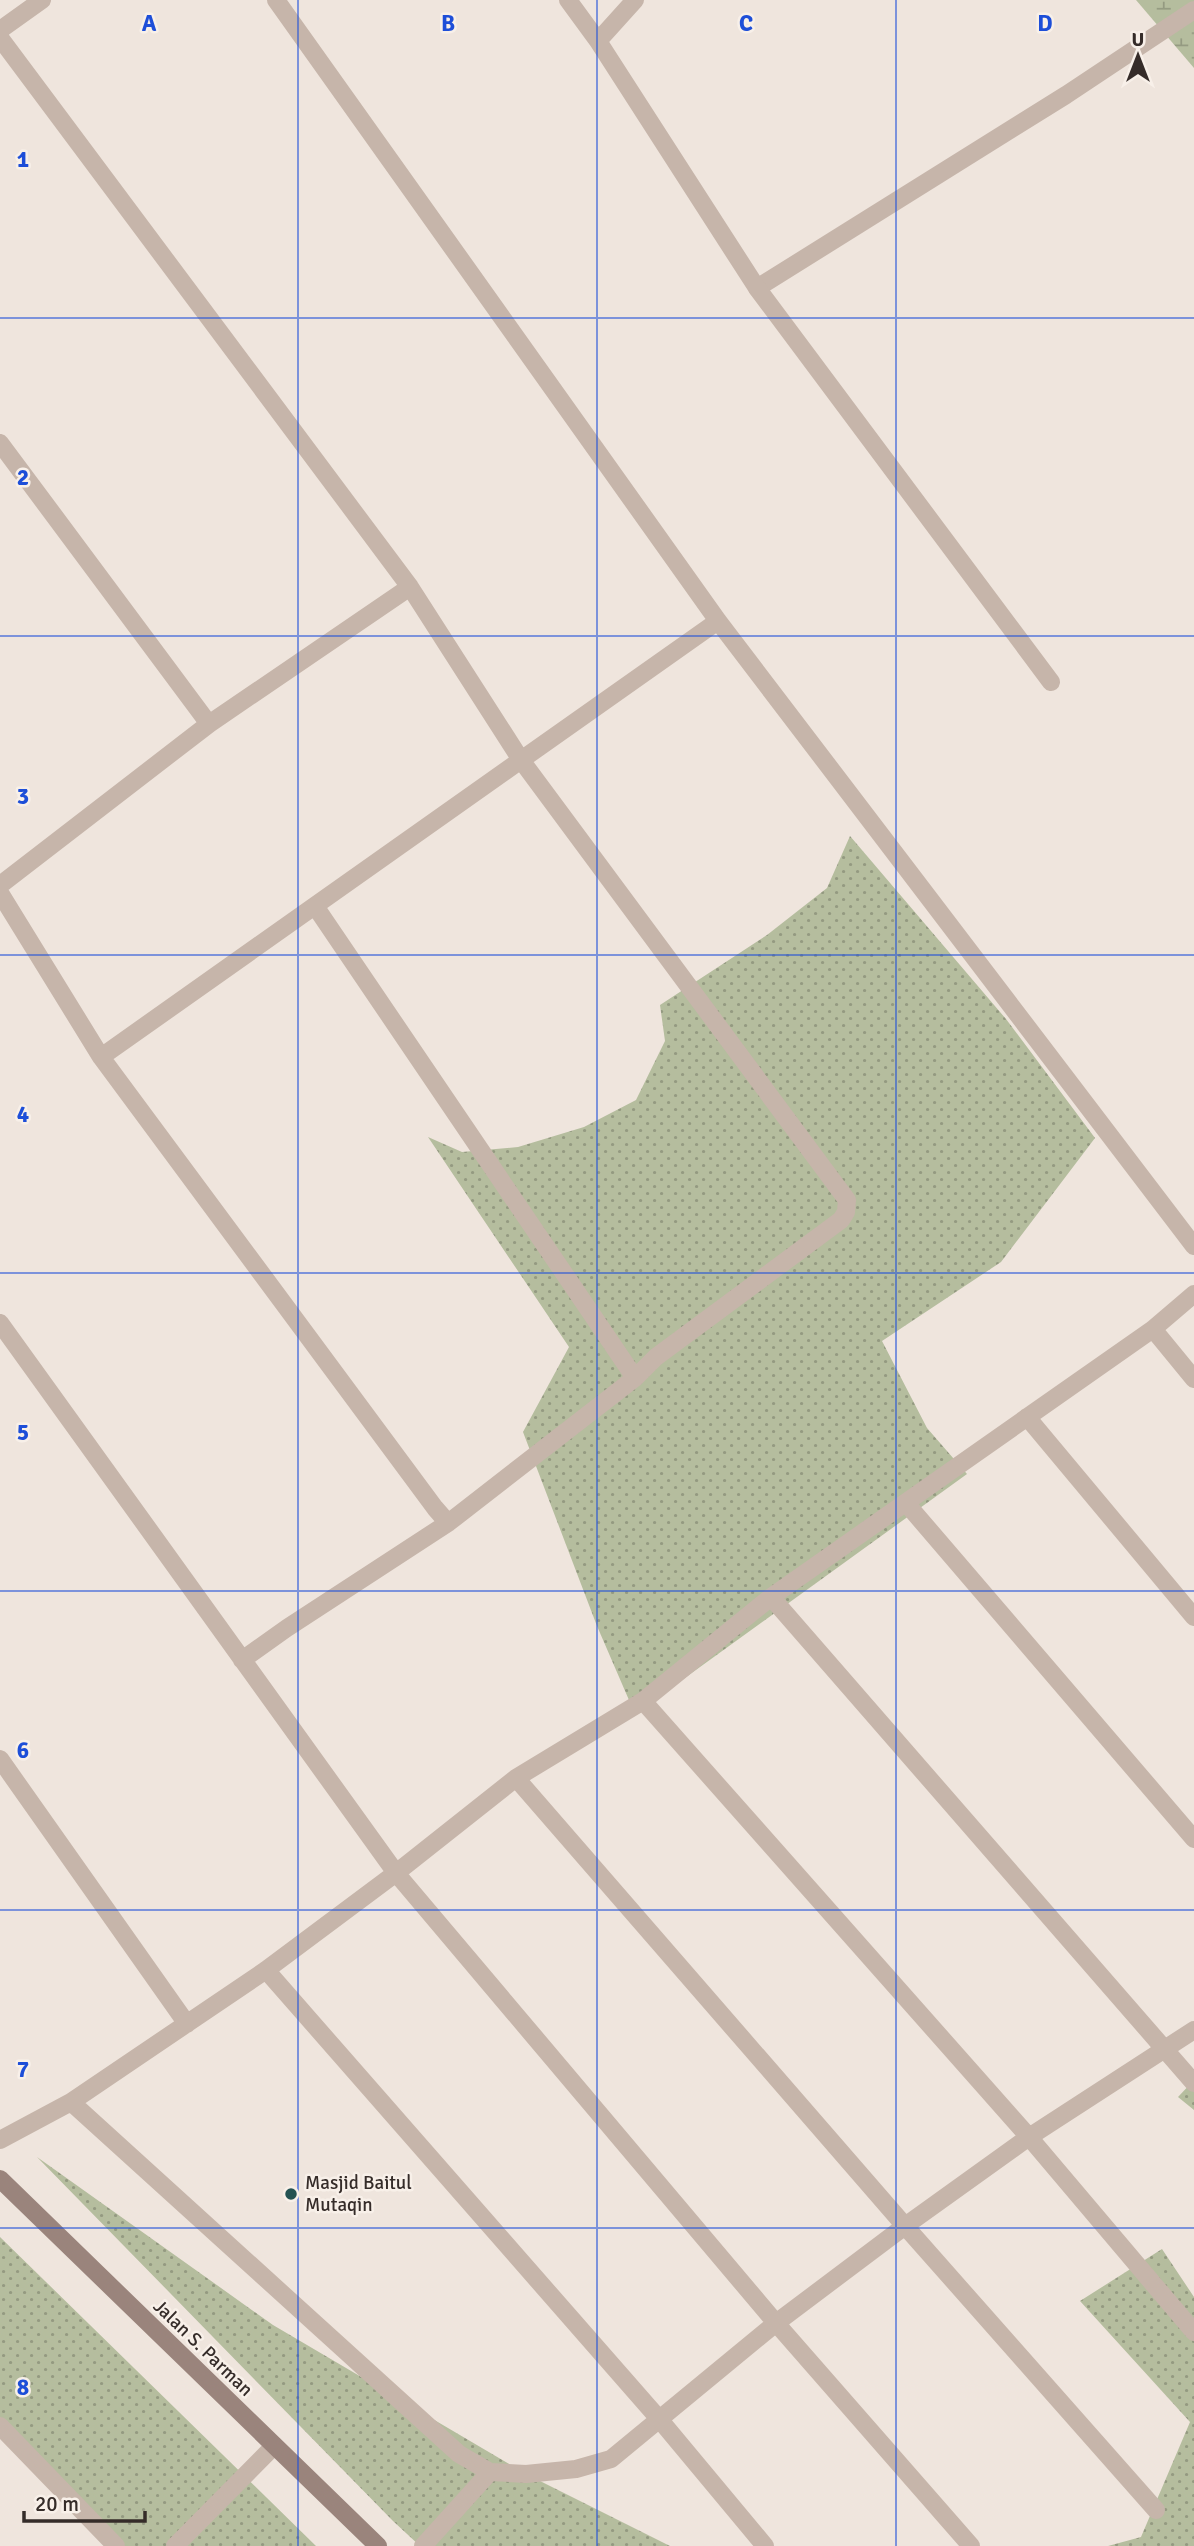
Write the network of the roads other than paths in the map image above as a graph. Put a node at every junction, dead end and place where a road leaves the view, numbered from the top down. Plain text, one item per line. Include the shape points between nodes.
1 (43, 0) edge
2 (276, 0) edge
3 (568, 0) edge
4 (635, 0) edge
5 (1194, 10) edge
6 (0, 30) edge
7 (0, 38) edge
8 (598, 41) junction
9 (757, 288) junction
10 (0, 443) edge
11 (410, 587) junction
12 (718, 621) junction
13 (1051, 682) dead end
14 (209, 724) junction
15 (521, 760) junction
16 (0, 885) edge
17 (0, 893) edge
18 (315, 906) junction
19 (101, 1057) junction
20 (1194, 1246) edge
21 (1194, 1294) edge
22 (0, 1323) edge
23 (1153, 1329) junction
24 (635, 1378) junction
25 (1194, 1379) edge
26 (1027, 1417) junction
27 (906, 1503) junction
28 (449, 1523) junction
29 (771, 1597) junction
30 (1194, 1617) edge
31 (243, 1660) junction
32 (643, 1701) junction
33 (0, 1759) edge
34 (516, 1778) junction
35 (1194, 1839) edge
36 (396, 1873) junction
37 (266, 1970) junction
38 (187, 2024) junction
39 (1194, 2031) edge
40 (1167, 2050) junction
41 (1194, 2082) edge
42 (71, 2102) junction
43 (1029, 2137) junction
44 (0, 2140) edge
45 (0, 2179) edge
46 (905, 2226) junction
47 (776, 2323) junction
48 (1194, 2332) edge
49 (660, 2420) junction
50 (0, 2426) edge
51 (274, 2446) junction
52 (490, 2472) junction
53 (1156, 2510) dead end
54 (116, 2546) edge
55 (175, 2546) edge
56 (378, 2546) edge
57 (423, 2546) edge
58 (765, 2546) edge
59 (971, 2546) edge

1 - 6 street
2 - 12 street
3 - 8 street
4 - 8 street
5 - 9 street
7 - 11 street
8 - 9 street
9 - 13 street
10 - 14 street
11 - 14 street
11 - 15 street
12 - 15 street
12 - 20 street
14 - 16 street
15 - 18 street
15 - 24 street via 847,1200 841,1220 656,1357
17 - 19 street
18 - 19 street
18 - 24 street
19 - 28 street
21 - 23 street
22 - 31 street
23 - 25 street
23 - 26 street
24 - 28 street
26 - 27 street
26 - 30 street
27 - 29 street
27 - 35 street
28 - 31 street
29 - 32 street
29 - 40 street
31 - 36 street
32 - 34 street
32 - 43 street
33 - 38 street
34 - 36 street
34 - 46 street
36 - 37 street
36 - 47 street
37 - 38 street
37 - 49 street
38 - 42 street
39 - 40 street
40 - 41 street
40 - 43 street
42 - 44 street
42 - 52 street via 458,2454
43 - 46 street
43 - 48 street
45 - 51 main road, Jalan S. Parman
46 - 47 street
46 - 53 street
47 - 49 street
47 - 59 street
49 - 52 street via 611,2459 576,2469
49 - 58 street
50 - 54 street
51 - 55 street
51 - 56 main road, Jalan S. Parman
52 - 57 street

